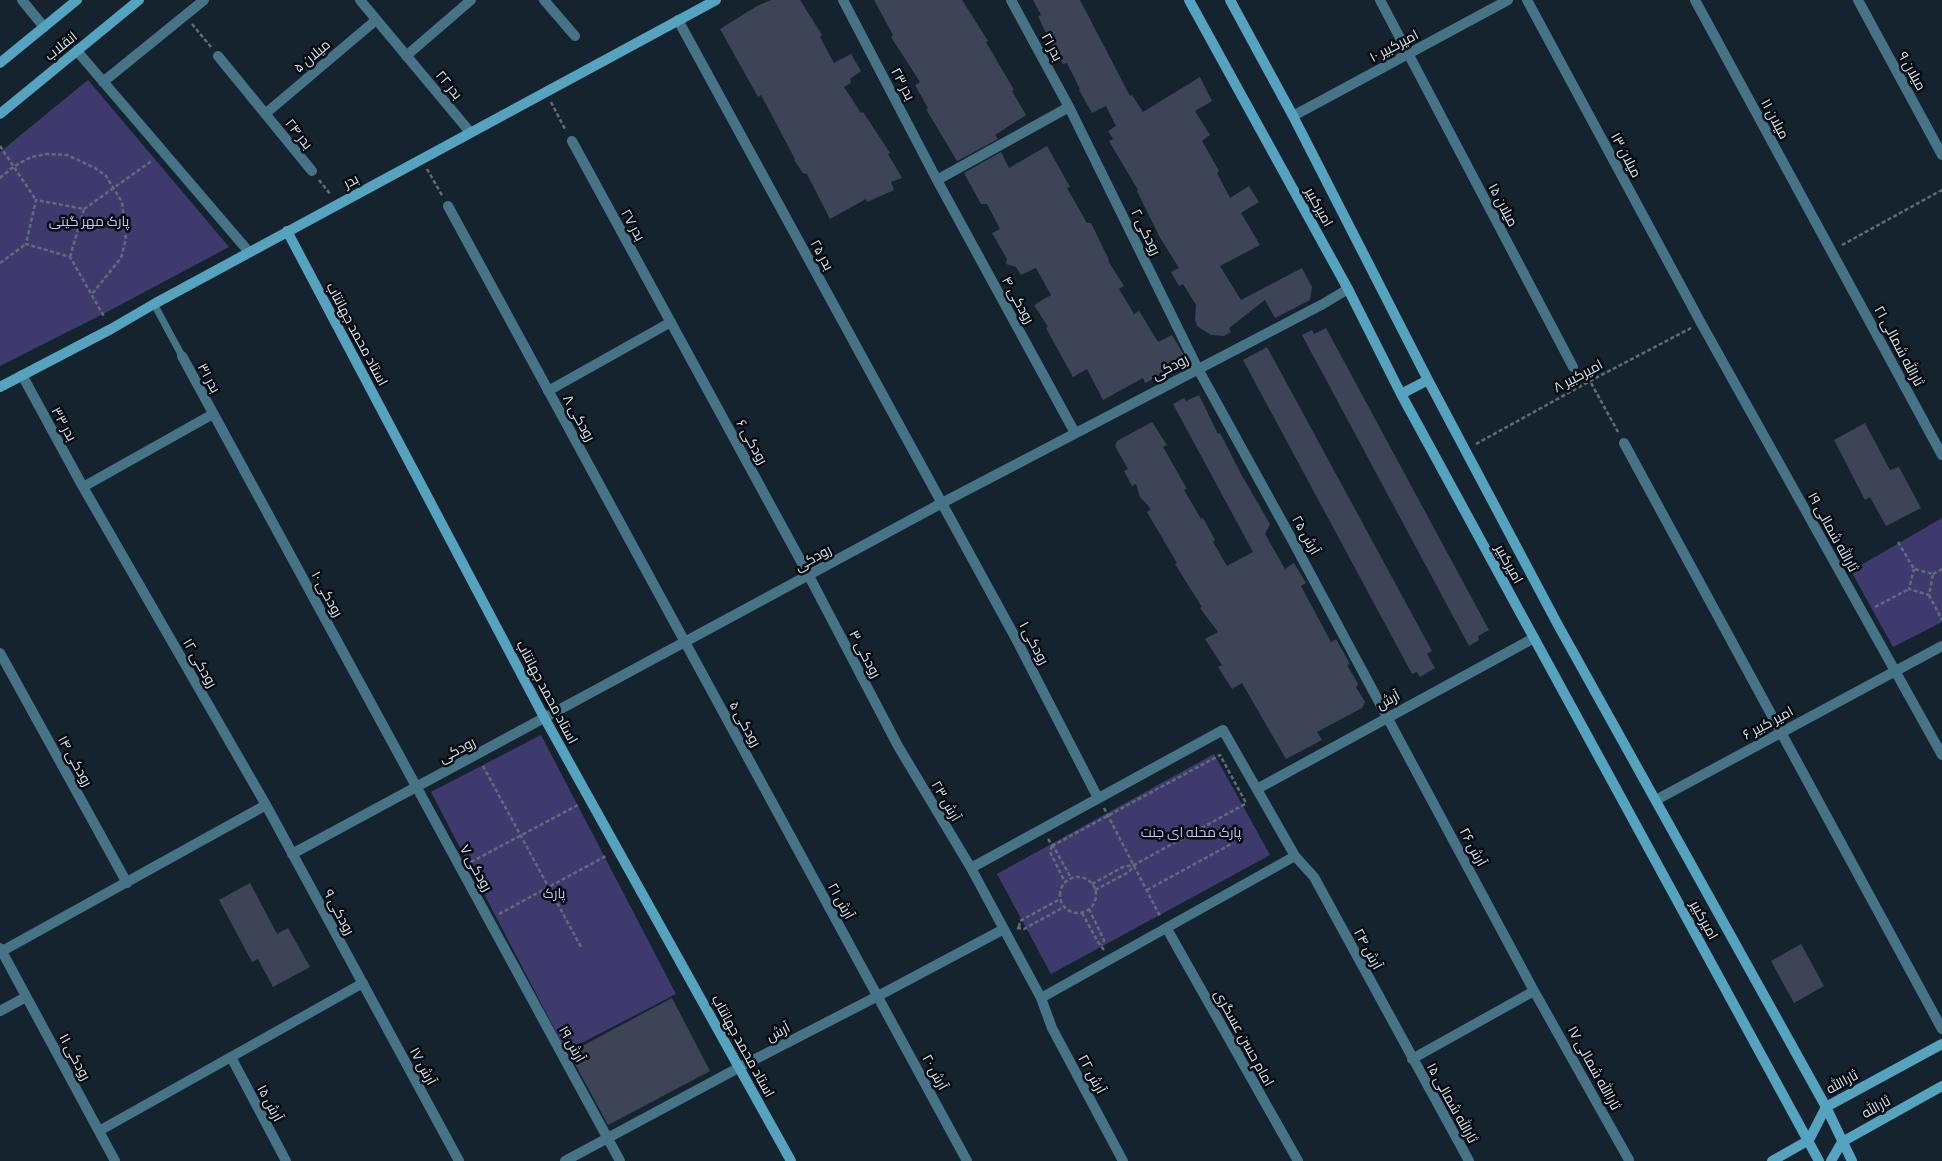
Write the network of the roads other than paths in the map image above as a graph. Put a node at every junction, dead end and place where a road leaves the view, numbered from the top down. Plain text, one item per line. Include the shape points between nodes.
1 (22, 0) edge
2 (139, 0) edge
3 (204, 0) edge
4 (360, 0) edge
5 (471, 0) edge
6 (544, 0) edge
7 (716, 0) edge
8 (843, 0) edge
9 (1011, 0) edge
10 (1189, 0) edge
11 (1230, 0) edge
12 (1380, 0) edge
13 (1508, 0) edge
14 (1527, 0) edge
15 (1695, 0) edge
16 (1858, 0) edge
17 (71, 2) edge
18 (376, 20) junction
19 (678, 20) junction
20 (44, 27) junction
21 (574, 36) dead end
22 (77, 51) junction
23 (1408, 55) junction
24 (218, 56) road end
25 (406, 56) junction
26 (0, 63) edge
27 (103, 82) junction
28 (1069, 107) junction
29 (0, 114) edge
30 (265, 114) junction
31 (1293, 116) junction
32 (470, 132) junction
33 (572, 141) road end
34 (1942, 155) edge
35 (312, 171) road end
36 (937, 180) junction
37 (448, 206) road end
38 (287, 231) junction
39 (1831, 251) joint
40 (250, 252) junction
41 (1348, 289) junction
42 (154, 304) junction
43 (671, 322) junction
44 (1701, 323) joint
45 (182, 356) joint
46 (1573, 367) road end
47 (1198, 368) junction
48 (22, 375) junction
49 (1428, 380) junction
50 (0, 387) edge
51 (548, 391) junction
52 (1401, 394) junction
53 (213, 414) junction
54 (1075, 433) junction
55 (1624, 443) road end
56 (1942, 455) edge
57 (82, 487) junction
58 (942, 503) junction
59 (809, 576) junction
60 (1534, 638) junction
61 (685, 643) junction
62 (1942, 646) edge
63 (0, 653) edge
64 (1894, 671) junction
65 (1388, 716) junction
66 (545, 718) junction
67 (1780, 732) junction
68 (898, 746) joint
69 (1942, 755) edge
70 (417, 787) junction
71 (1259, 792) junction
72 (1098, 798) junction
73 (1656, 800) junction
74 (266, 805) junction
75 (780, 818) joint
76 (292, 854) junction
77 (1295, 856) junction
78 (970, 868) junction
79 (127, 883) junction
80 (1167, 929) junction
81 (1004, 930) junction
82 (1, 949) edge
83 (512, 963) joint
84 (363, 983) junction
85 (1534, 991) junction
86 (878, 996) junction
87 (26, 997) junction
88 (1042, 998) junction
89 (0, 1011) edge
90 (1942, 1029) edge
91 (1942, 1044) edge
92 (230, 1058) junction
93 (1412, 1059) junction
94 (740, 1067) junction
95 (1942, 1086) edge
96 (1826, 1107) junction
97 (99, 1131) junction
98 (608, 1138) junction
99 (1809, 1140) junction
100 (1842, 1142) junction
101 (1629, 1160) dead end
102 (115, 1161) edge
103 (286, 1161) edge
104 (459, 1161) edge
105 (565, 1161) edge
106 (620, 1161) edge
107 (791, 1161) edge
108 (967, 1161) edge
109 (1123, 1161) edge
110 (1298, 1161) edge
111 (1469, 1161) edge
112 (1772, 1161) edge
113 (1819, 1161) edge
114 (1831, 1161) edge
115 (1852, 1161) edge

1 - 20 street
2 - 22 street, انقلاب
3 - 27 street
4 - 18 street, بدر ۲۲
5 - 25 street
6 - 21 street
7 - 19 street, بدر
8 - 36 street, بدر ۲۳
9 - 28 street, بدر ۲۱
10 - 41 street, امیرکبیر
11 - 31 street, امیرکبیر
12 - 23 street, میلان ۱۵
13 - 23 street, امیرکبیر ۱۰
14 - 44 street, میلان ۱۳
15 - 39 street, میلان ۱۱
16 - 34 street, میلان ۹
17 - 20 street, انقلاب
18 - 25 street, بدر ۲۲
18 - 30 street, میلان ۵
19 - 32 street, بدر
19 - 58 street, بدر ۲۵
20 - 26 street, انقلاب
22 - 27 street
22 - 29 street, انقلاب
23 - 31 street, امیرکبیر ۱۰
23 - 46 street, میلان ۱۵
24 - 30 street, بدر ۲۴
25 - 32 street, بدر ۲۲
27 - 40 street
28 - 36 street
28 - 47 street, رودکی ۲
30 - 35 street, بدر ۲۴
31 - 49 street, امیرکبیر
32 - 38 street, بدر
33 - 43 street, بدر ۲۷
36 - 54 street, رودکی ۴
37 - 51 street, رودکی ۸
38 - 40 street, بدر
38 - 66 street, استاد محمد جهانتاب
39 - 56 street, ثارالله شمالی ۲۱
40 - 42 street, بدر
41 - 47 street, رودکی
41 - 52 street, امیرکبیر
42 - 45 lane
42 - 48 street, بدر
43 - 51 street
43 - 59 street, رودکی ۶
44 - 64 street, ثارالله شمالی ۱۹
45 - 53 street, بدر ۳۱
47 - 54 street, رودکی
47 - 65 street, آرش ۲۵
48 - 50 street, بدر
48 - 57 street, بدر ۳۳
49 - 52 street
49 - 73 street, امیرکبیر via 1558,625
51 - 61 street, رودکی ۸
52 - 60 street, امیرکبیر
53 - 57 street
53 - 70 street, رودکی ۱۰
54 - 58 street, رودکی
55 - 67 street
57 - 74 street, رودکی ۱۲
58 - 59 street, رودکی
58 - 72 street, رودکی ۱
59 - 61 street, رودکی
59 - 68 street, رودکی ۳
60 - 65 street, آرش
60 - 99 street, امیرکبیر
61 - 66 street, رودکی
61 - 75 street, رودکی ۵
62 - 64 street, امیر کبیر ۶
63 - 79 street, رودکی ۱۴
64 - 67 street, امیر کبیر ۶
64 - 69 street, ثارالله شمالی ۱۹
65 - 71 street, آرش
65 - 85 street, آرش ۲۶
66 - 70 street, رودکی
66 - 94 street, استاد محمد جهانتاب
67 - 73 street, امیر کبیر ۶
67 - 90 street
68 - 78 street, آرش ۲۳
70 - 76 street, رودکی
70 - 83 street, رودکی ۷
71 - 72 street, آرش ۲۴ via 1223,730
71 - 77 street, آرش ۲۴
72 - 78 street
73 - 96 street, امیرکبیر
74 - 76 street, رودکی ۱۲
74 - 79 street
75 - 86 street, آرش ۲۱
76 - 84 street, رودکی ۹
77 - 80 street
77 - 93 street, آرش ۲۴ via 1314,877
78 - 81 street, آرش ۲۳
79 - 82 street
80 - 88 street
80 - 110 street, امام حسن عسگری
81 - 86 street, آرش
81 - 88 street, آرش ۲۲
82 - 87 street, رودکی ۱۱
83 - 98 street, آرش ۱۹
84 - 92 street
84 - 104 street, آرش ۱۷
85 - 93 street
85 - 101 street, ثاراالله شمالی ۱۷
86 - 94 street, آرش
86 - 108 street, آرش ۲۰
87 - 89 street
87 - 97 street, رودکی ۱۱
88 - 109 street, آرش ۲۲ via 1052,1028
91 - 96 street, ثاراالله
92 - 97 street
92 - 103 street, آرش ۱۵
93 - 111 street, ثارالله شمالی ۱۵
94 - 98 street, آرش
94 - 107 street, استاد محمد جهانتاب
95 - 100 street, ثارالله
96 - 99 street, ثاراالله
96 - 100 street, امیرکبیر
97 - 102 street, رودکی ۱۱
98 - 105 street, آرش
98 - 106 street, آرش ۱۹
99 - 112 street
99 - 113 street, امیرکبیر
100 - 114 street
100 - 115 street

